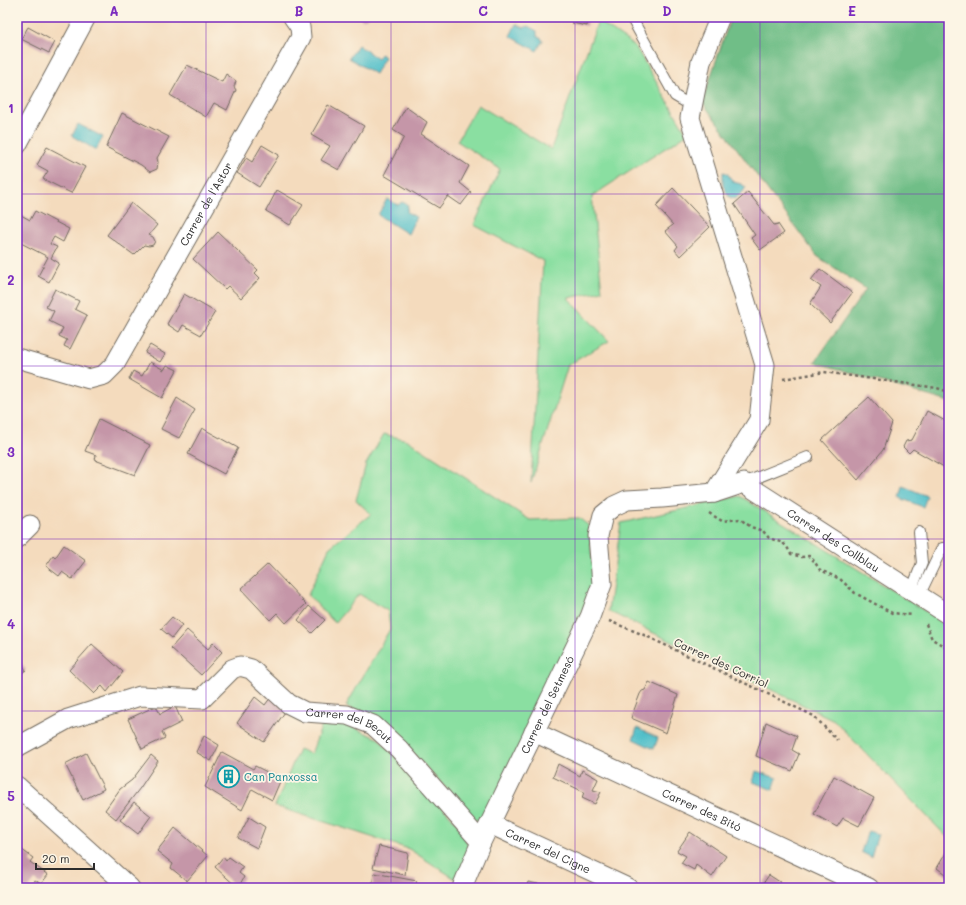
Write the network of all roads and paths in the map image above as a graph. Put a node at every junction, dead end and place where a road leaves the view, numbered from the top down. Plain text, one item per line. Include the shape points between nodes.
1 (86, 17) edge
2 (293, 17) edge
3 (631, 17) edge
4 (720, 17) edge
5 (692, 106) junction
6 (17, 145) edge
7 (17, 358) edge
8 (763, 383) junction
9 (949, 392) edge
10 (808, 457) dead end
11 (744, 483) junction
12 (706, 494) junction
13 (919, 532) dead end
14 (949, 548) edge
15 (915, 593) junction
16 (949, 615) edge
17 (590, 617) junction
18 (917, 618) dead end
19 (922, 622) dead end
20 (949, 649) edge
21 (534, 732) junction
22 (837, 740) dead end
23 (17, 747) edge
24 (17, 786) edge
25 (490, 824) junction
26 (481, 842) junction
27 (130, 888) edge
28 (463, 888) edge
29 (628, 888) edge
30 (869, 888) edge

1 - 6 street
2 - 7 street, Carrer de l'Astor via 300,27 301,37 115,364 104,375 89,379
3 - 5 lane via 675,96
4 - 5 street via 701,62
5 - 8 street via 690,118 765,365
8 - 9 path via 824,372
8 - 12 street via 759,420
10 - 11 lane
11 - 12 street
11 - 15 street, Carrer des Collblau
12 - 17 street, Carrer del Setmesó via 627,500 603,515 598,536 602,584
12 - 18 path via 705,512 722,521 740,519 751,527 763,531 769,538 783,543 791,554 809,556 820,570 840,579 855,593 892,613
13 - 15 lane via 922,563
14 - 15 lane via 942,548
15 - 16 street, Carrer des Collblau
17 - 21 street, Carrer del Setmesó
17 - 22 path, Carrer des Corriol via 610,621 644,636 814,716
19 - 20 path via 932,639
21 - 25 street, Carrer del Setmesó
21 - 30 street, Carrer des Bitó
23 - 26 street, Carrer del Becut via 68,719 140,696 202,700 232,669 240,666 251,669 289,704 305,712 347,715 373,725 399,749
24 - 27 street
25 - 26 street, Carrer del Setmesó
25 - 29 street, Carrer del Cigne
26 - 28 street, Carrer del Setmesó

